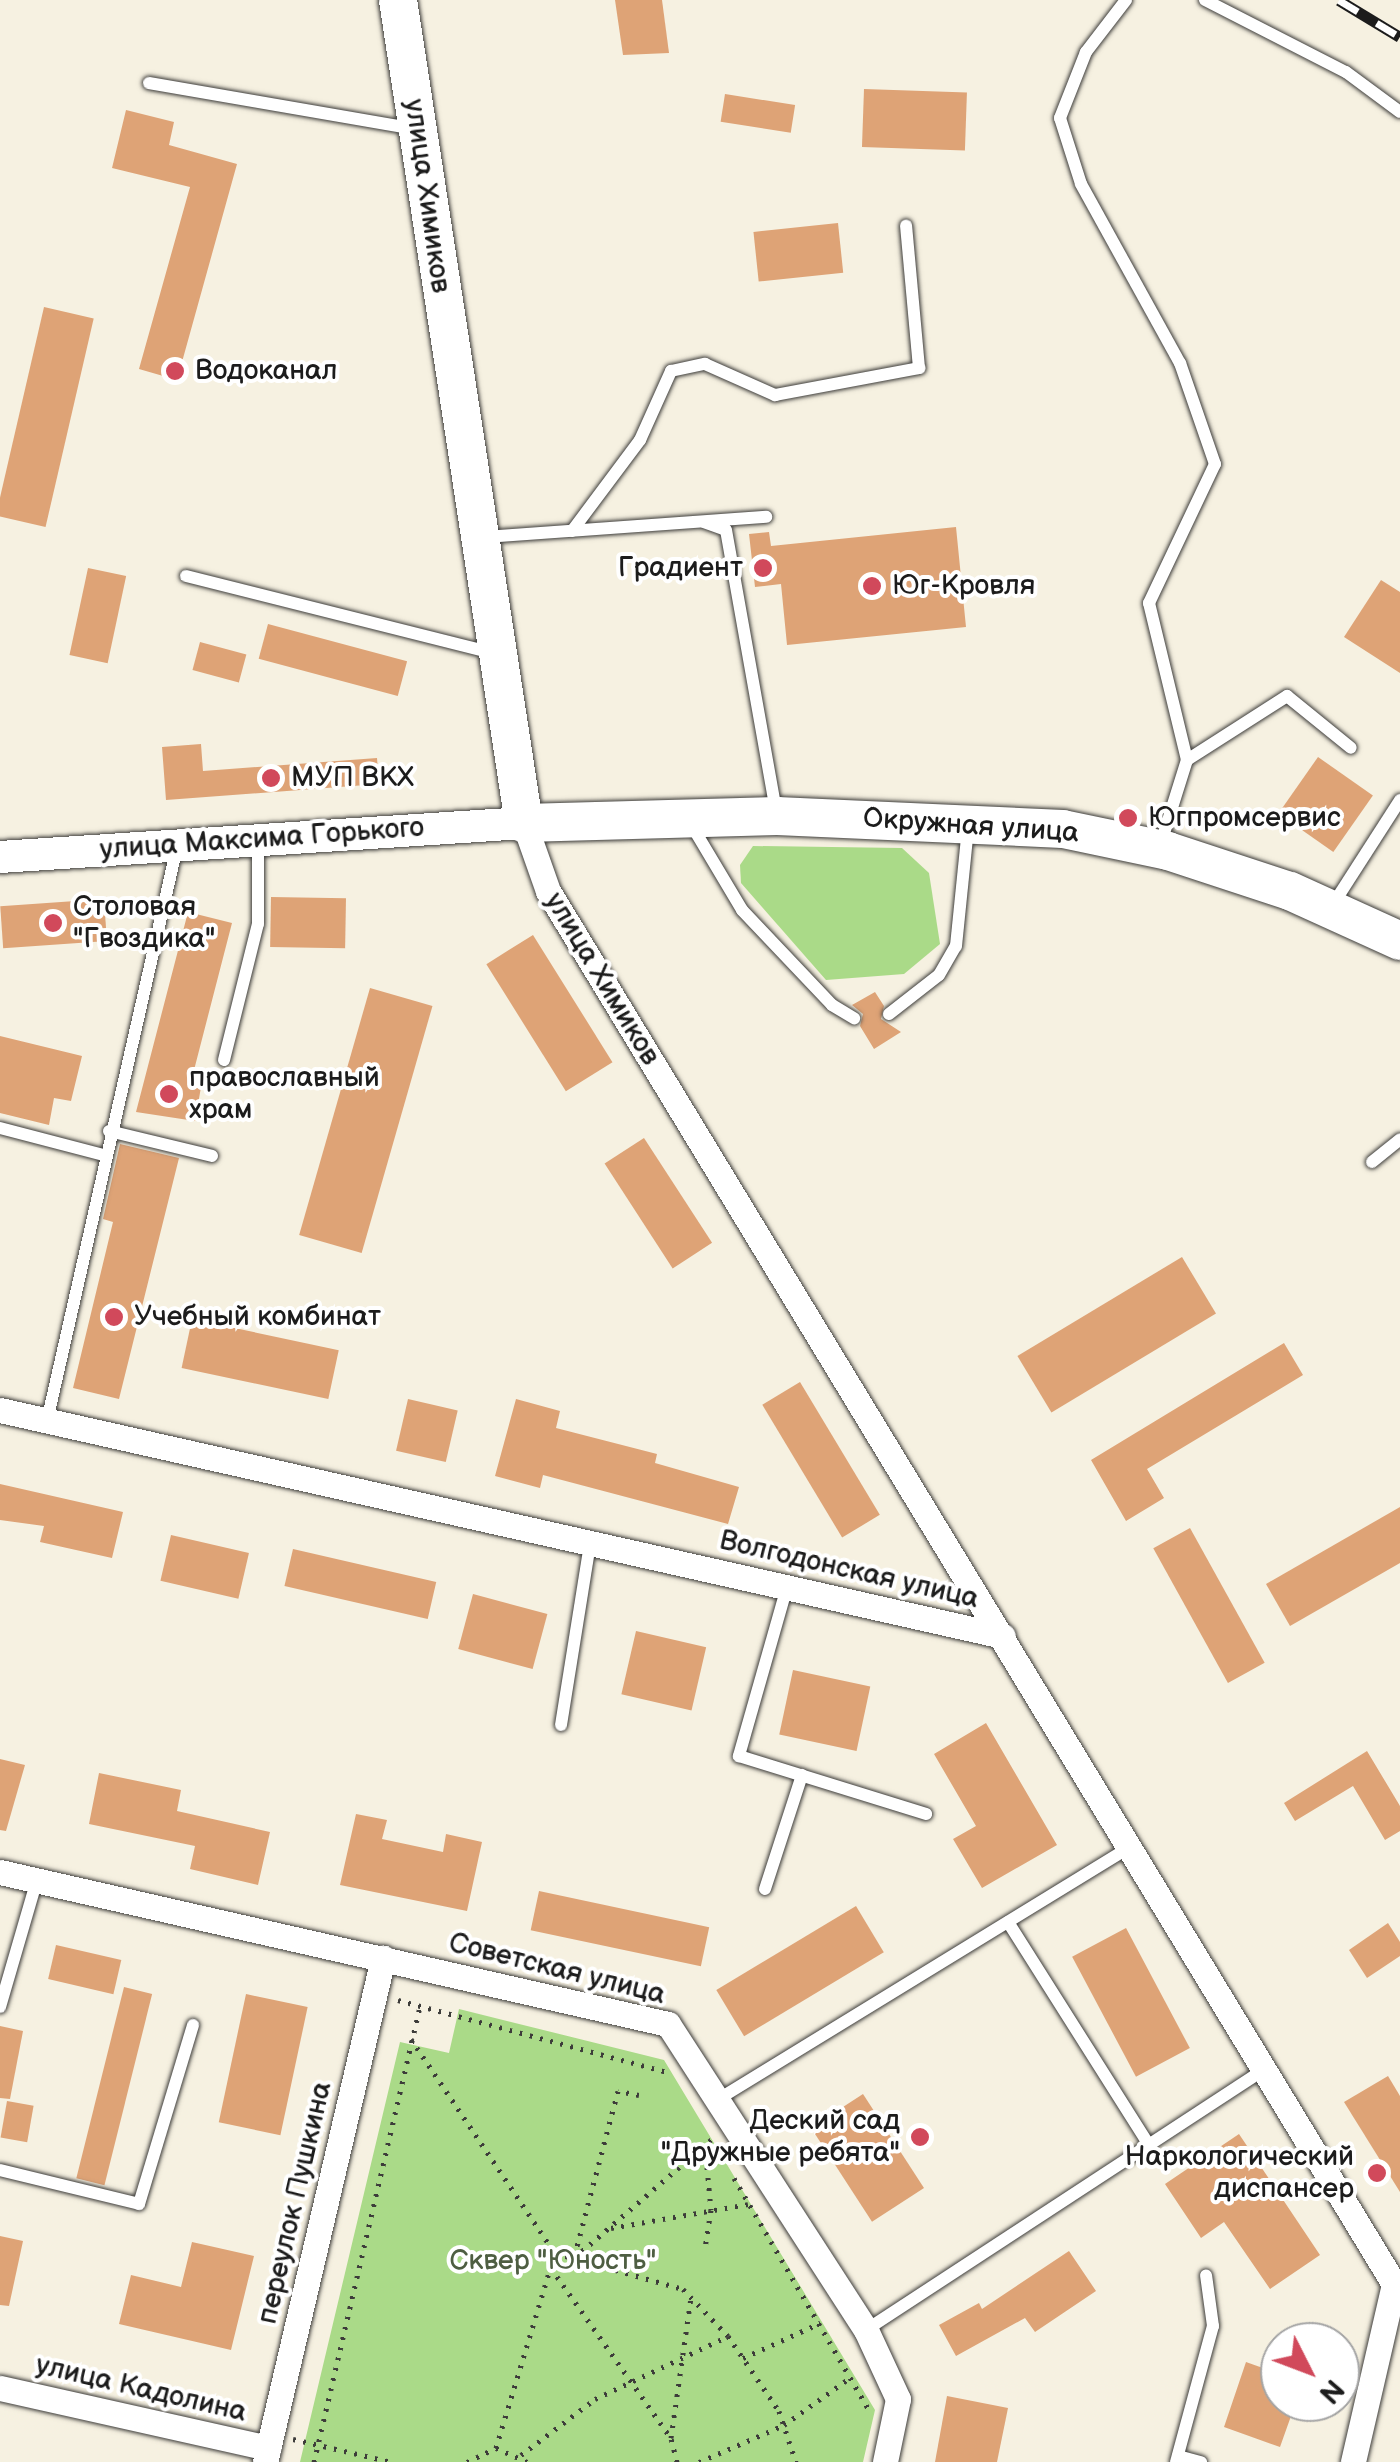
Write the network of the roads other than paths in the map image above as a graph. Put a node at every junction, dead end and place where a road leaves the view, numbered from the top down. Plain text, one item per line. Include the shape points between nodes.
1 (398, 0) edge
2 (1126, 0) edge
3 (1205, 0) edge
4 (149, 83) dead end
5 (1400, 112) edge
6 (417, 129) junction
7 (906, 226) dead end
8 (766, 517) dead end
9 (704, 522) junction
10 (572, 531) junction
11 (477, 538) junction
12 (186, 576) dead end
13 (496, 654) junction
14 (1350, 748) dead end
15 (1187, 760) junction
16 (1400, 800) edge
17 (686, 815) junction
18 (777, 816) junction
19 (970, 820) junction
20 (524, 822) junction
21 (258, 839) junction
22 (178, 845) junction
23 (1159, 849) junction
24 (0, 857) edge
25 (1330, 908) junction
26 (1400, 940) edge
27 (889, 1014) dead end
28 (854, 1018) dead end
29 (224, 1060) dead end
30 (0, 1128) edge
31 (109, 1131) junction
32 (1400, 1139) edge
33 (104, 1155) junction
34 (212, 1156) dead end
35 (1372, 1162) dead end
36 (0, 1410) edge
37 (47, 1420) junction
38 (590, 1543) junction
39 (787, 1587) junction
40 (1002, 1636) junction
41 (561, 1725) dead end
42 (802, 1776) junction
43 (926, 1814) dead end
44 (1131, 1846) junction
45 (0, 1872) edge
46 (38, 1880) junction
47 (765, 1889) dead end
48 (1008, 1922) junction
49 (383, 1958) junction
50 (0, 2007) edge
51 (193, 2024) dead end
52 (1263, 2070) junction
53 (718, 2100) junction
54 (1149, 2144) junction
55 (0, 2170) edge
56 (1206, 2275) dead end
57 (866, 2330) junction
58 (0, 2388) edge
59 (266, 2455) edge
60 (1177, 2459) edge
61 (885, 2462) edge
62 (1201, 2462) edge
63 (1353, 2462) edge

1 - 6 main road, улица Химиков
2 - 15 lane via 1086,52 1060,118 1081,184 1180,363 1215,464 1150,603
3 - 5 lane via 1346,72
4 - 6 lane
6 - 11 main road, улица Химиков
7 - 10 lane via 919,368 774,395 705,364 671,371 640,440
8 - 9 lane
9 - 10 lane
9 - 18 lane via 726,530
10 - 11 lane
11 - 13 main road, улица Химиков
12 - 13 lane
13 - 20 main road, улица Химиков
14 - 15 lane via 1287,696
15 - 23 lane
16 - 25 lane
17 - 18 main road, Окружная улица
17 - 20 main road, Окружная улица
17 - 28 lane via 742,910 832,1005
18 - 19 main road, Окружная улица
19 - 23 main road, Окружная улица via 1063,829
19 - 27 lane via 956,946 939,974
20 - 21 street, улица Максима Горького
20 - 40 street, улица Химиков via 548,891
21 - 22 street, улица Максима Горького
21 - 29 lane via 258,924
22 - 24 street, улица Максима Горького
22 - 31 lane
23 - 25 main road, Окружная улица
25 - 26 main road, Окружная улица
30 - 33 lane
31 - 33 lane
31 - 34 lane
32 - 35 lane
33 - 37 lane
36 - 37 street, Волгодонская улица
37 - 38 street, Волгодонская улица
38 - 39 street, Волгодонская улица
38 - 41 lane
39 - 40 street, Волгодонская улица
39 - 42 lane via 738,1756
40 - 44 street, Волгодонская улица
42 - 43 lane
42 - 47 lane
44 - 48 lane
44 - 52 street, Волгодонская улица
45 - 46 street, Советская улица
46 - 49 street, Советская улица
46 - 50 lane
48 - 53 lane
48 - 54 lane
49 - 53 street, Советская улица via 668,2024
49 - 59 street, переулок Пушкина
51 - 55 lane via 139,2204
52 - 54 lane
52 - 63 street, Волгодонская улица via 1394,2284
53 - 57 street, Советская улица via 722,2131
54 - 57 lane
56 - 60 lane via 1213,2326
57 - 61 street, Советская улица via 898,2399
58 - 59 street, улица Кадолина
60 - 62 lane

